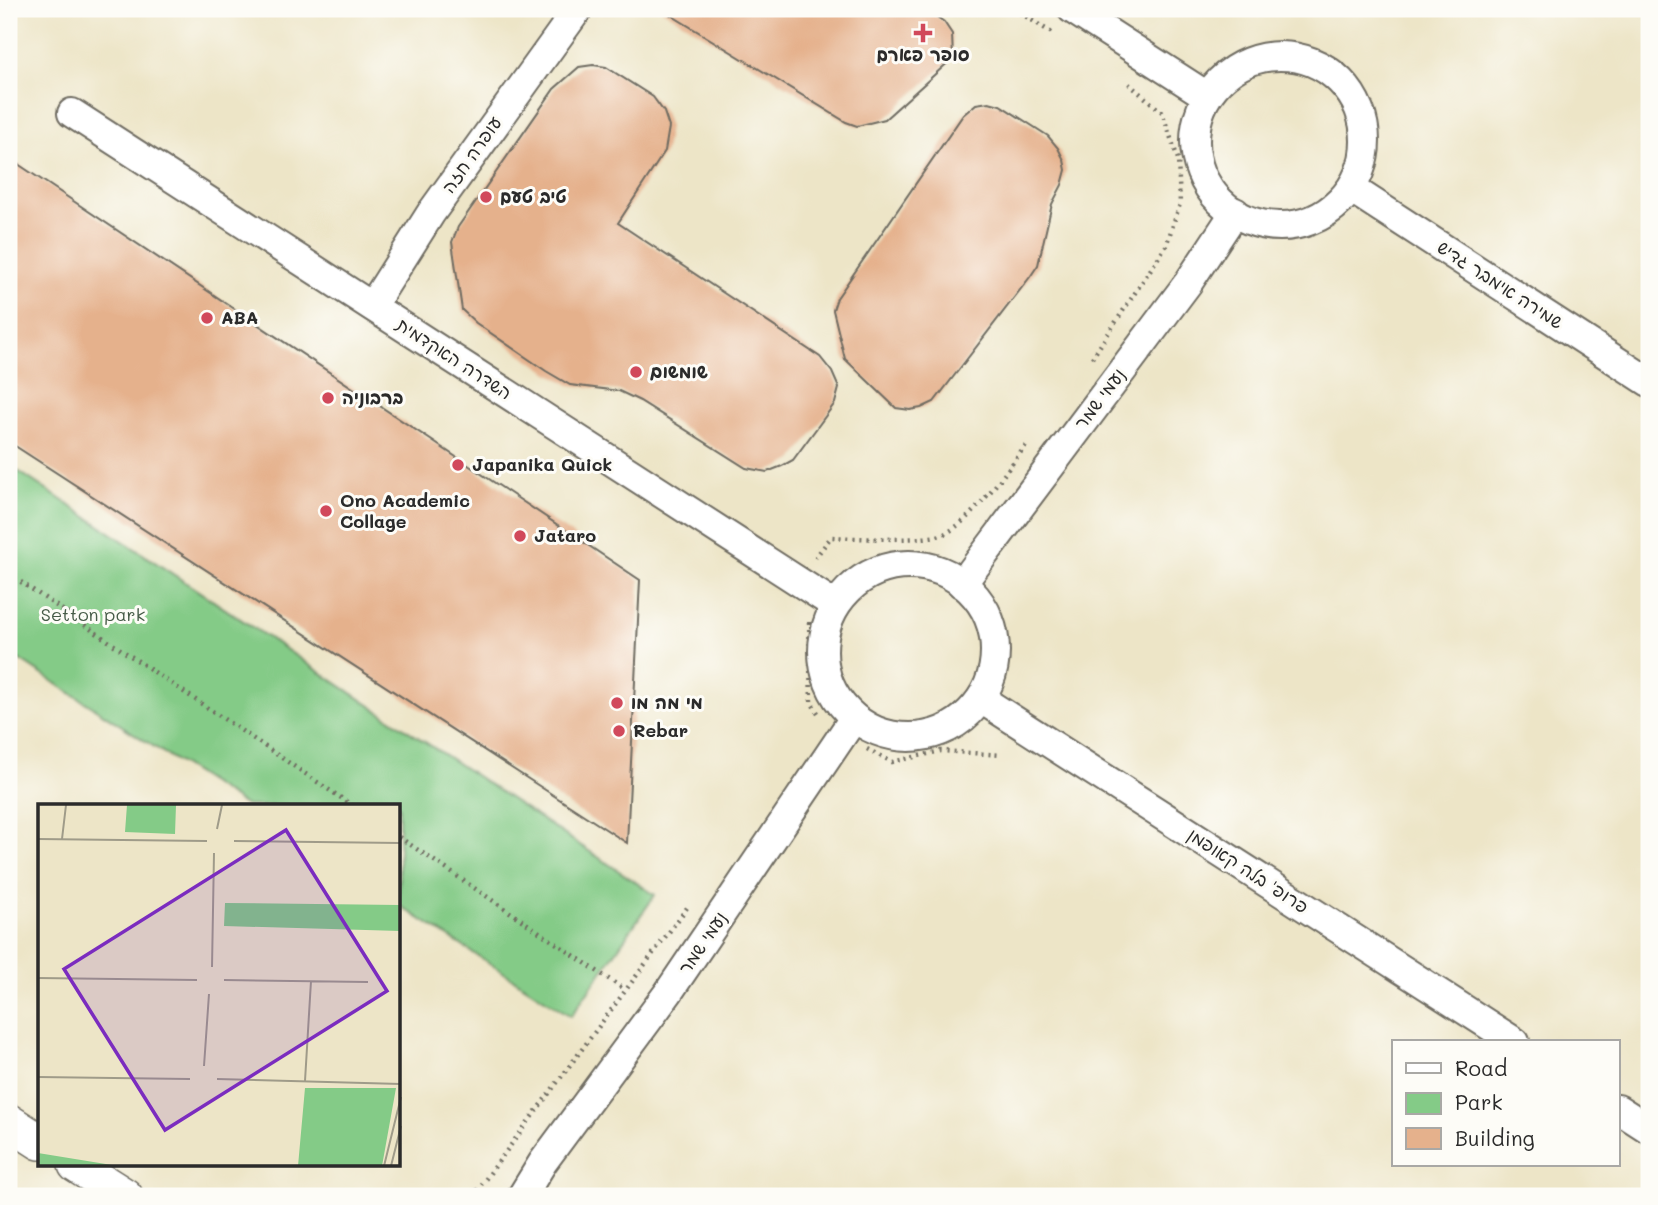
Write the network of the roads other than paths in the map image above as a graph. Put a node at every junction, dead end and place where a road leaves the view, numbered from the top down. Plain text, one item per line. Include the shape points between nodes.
1 (578, 9) edge
2 (1073, 9) edge
3 (1207, 96) junction
4 (72, 113) dead end
5 (1352, 189) junction
6 (1235, 212) junction
7 (372, 306) junction
8 (1649, 382) edge
9 (962, 584) junction
10 (835, 605) junction
11 (981, 699) junction
12 (848, 726) junction
13 (1511, 1040) edge
14 (1620, 1110) edge
15 (9, 1122) edge
16 (1649, 1129) edge
17 (38, 1141) edge
18 (543, 1161) junction
19 (78, 1166) edge
20 (125, 1196) edge
21 (510, 1196) edge
22 (522, 1196) edge

1 - 7 street, עופרה חזה via 431,213
2 - 3 street
3 - 5 street via 1225,75 1248,61 1275,55 1302,58 1327,69 1348,87 1361,111 1366,138 1363,164
3 - 6 street via 1194,142 1198,165 1208,187
4 - 7 street, השדרה האקדמית
5 - 6 street via 1315,220 1292,226 1268,226
5 - 8 street, שמירה אימבר גדיש
6 - 9 street, נעמי שמר via 1188,283
7 - 10 street, השדרה האקדמית
9 - 10 street via 941,571 894,566 851,587
9 - 11 street via 980,603 991,625 995,650 992,676
10 - 12 street via 825,628 822,653 826,677
11 - 12 street via 965,717 922,737 898,737
11 - 13 street, פרופ' בלה קאופמן
12 - 18 street, נעמי שמר via 668,993
14 - 16 street
15 - 17 street
18 - 21 street, נעמי שמר
18 - 22 street, נעמי שמר
19 - 20 street

